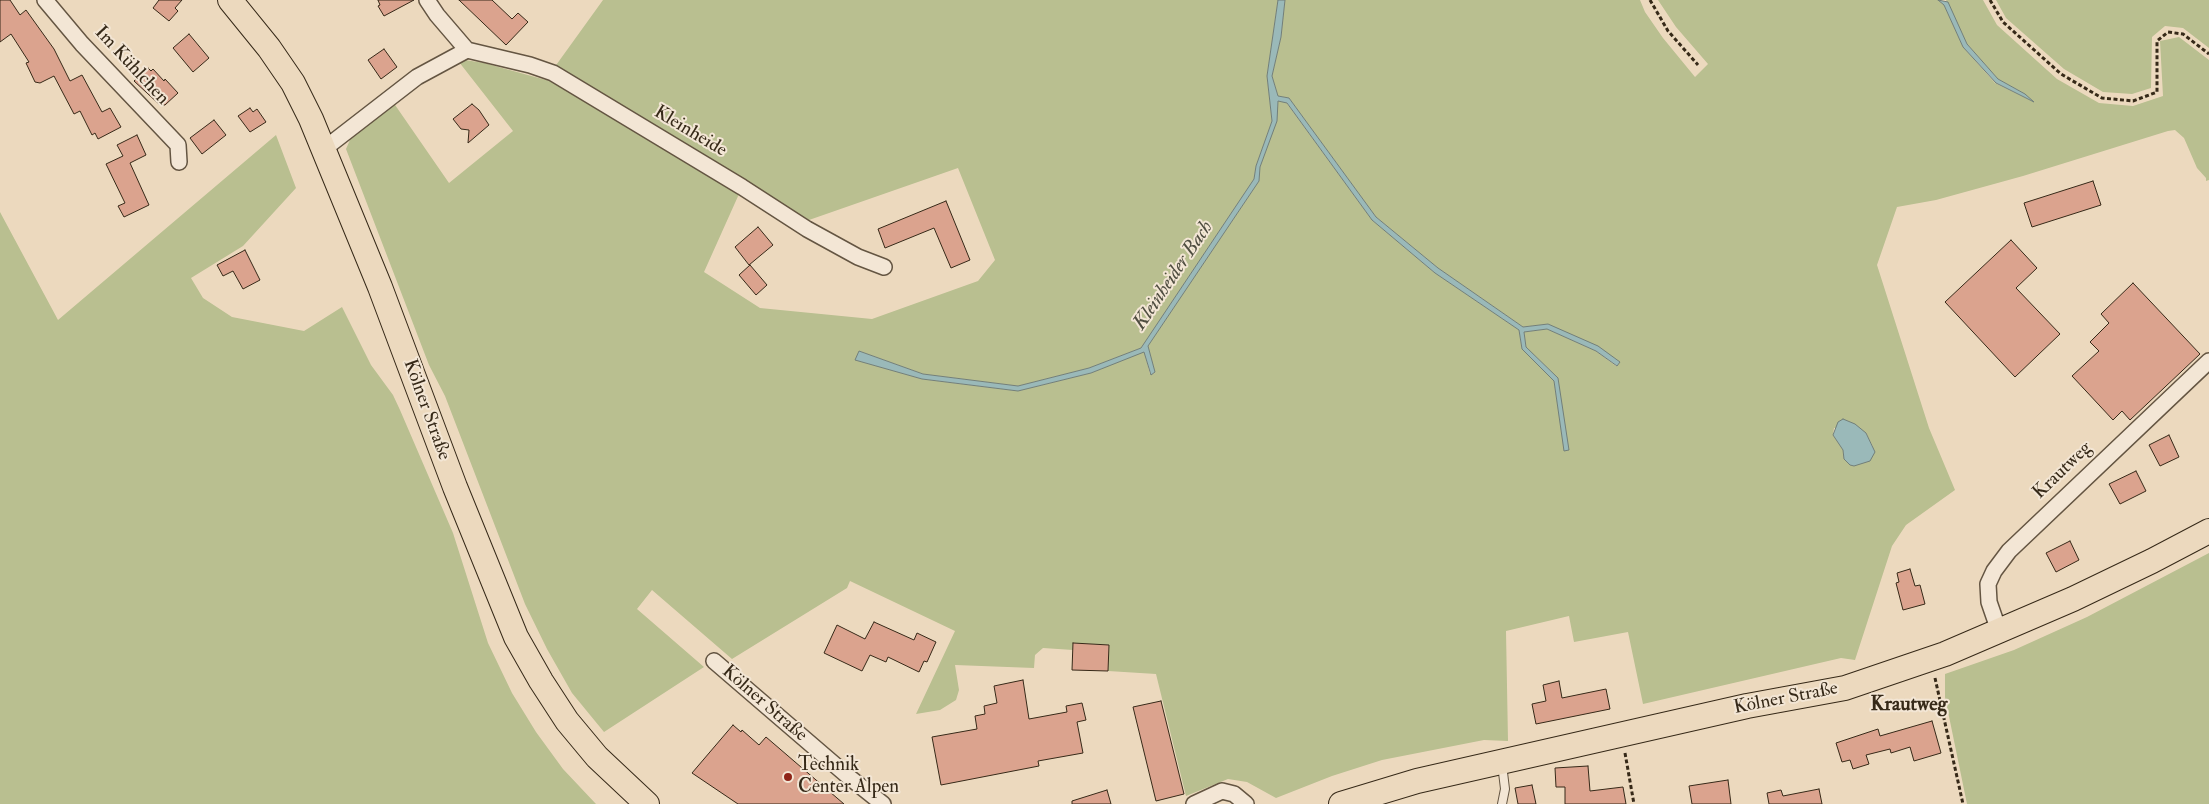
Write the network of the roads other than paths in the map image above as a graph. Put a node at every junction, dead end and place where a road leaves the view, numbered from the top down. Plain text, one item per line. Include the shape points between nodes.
1 (45, 0) edge
2 (230, 0) edge
3 (427, 0) edge
4 (466, 50) junction
5 (324, 148) junction
6 (179, 162) dead end
7 (884, 267) dead end
8 (2209, 361) edge
9 (2209, 531) edge
10 (1998, 631) junction
11 (714, 661) dead end
12 (1502, 762) junction
13 (647, 804) edge
14 (883, 804) edge
15 (1194, 804) edge
16 (1246, 804) edge
17 (1340, 804) edge
18 (1502, 804) edge

1 - 6 street, Im Kühlchen via 178,145
2 - 5 main road, Kölner Straße via 293,83
3 - 4 street
4 - 5 street via 417,77
4 - 7 street, Kleinheide via 553,73 807,229 858,257
5 - 13 main road, Kölner Straße via 516,637 567,722 597,757
8 - 10 street, Krautweg via 2009,550 1988,584 1989,602
9 - 10 main road, Kölner Straße via 2082,595
10 - 12 main road, Kölner Straße via 1845,688 1747,706
11 - 14 street, Kölner Straße
12 - 17 main road, Kölner Straße via 1417,781
12 - 18 lane via 1505,789
15 - 16 street via 1222,791 1234,794

